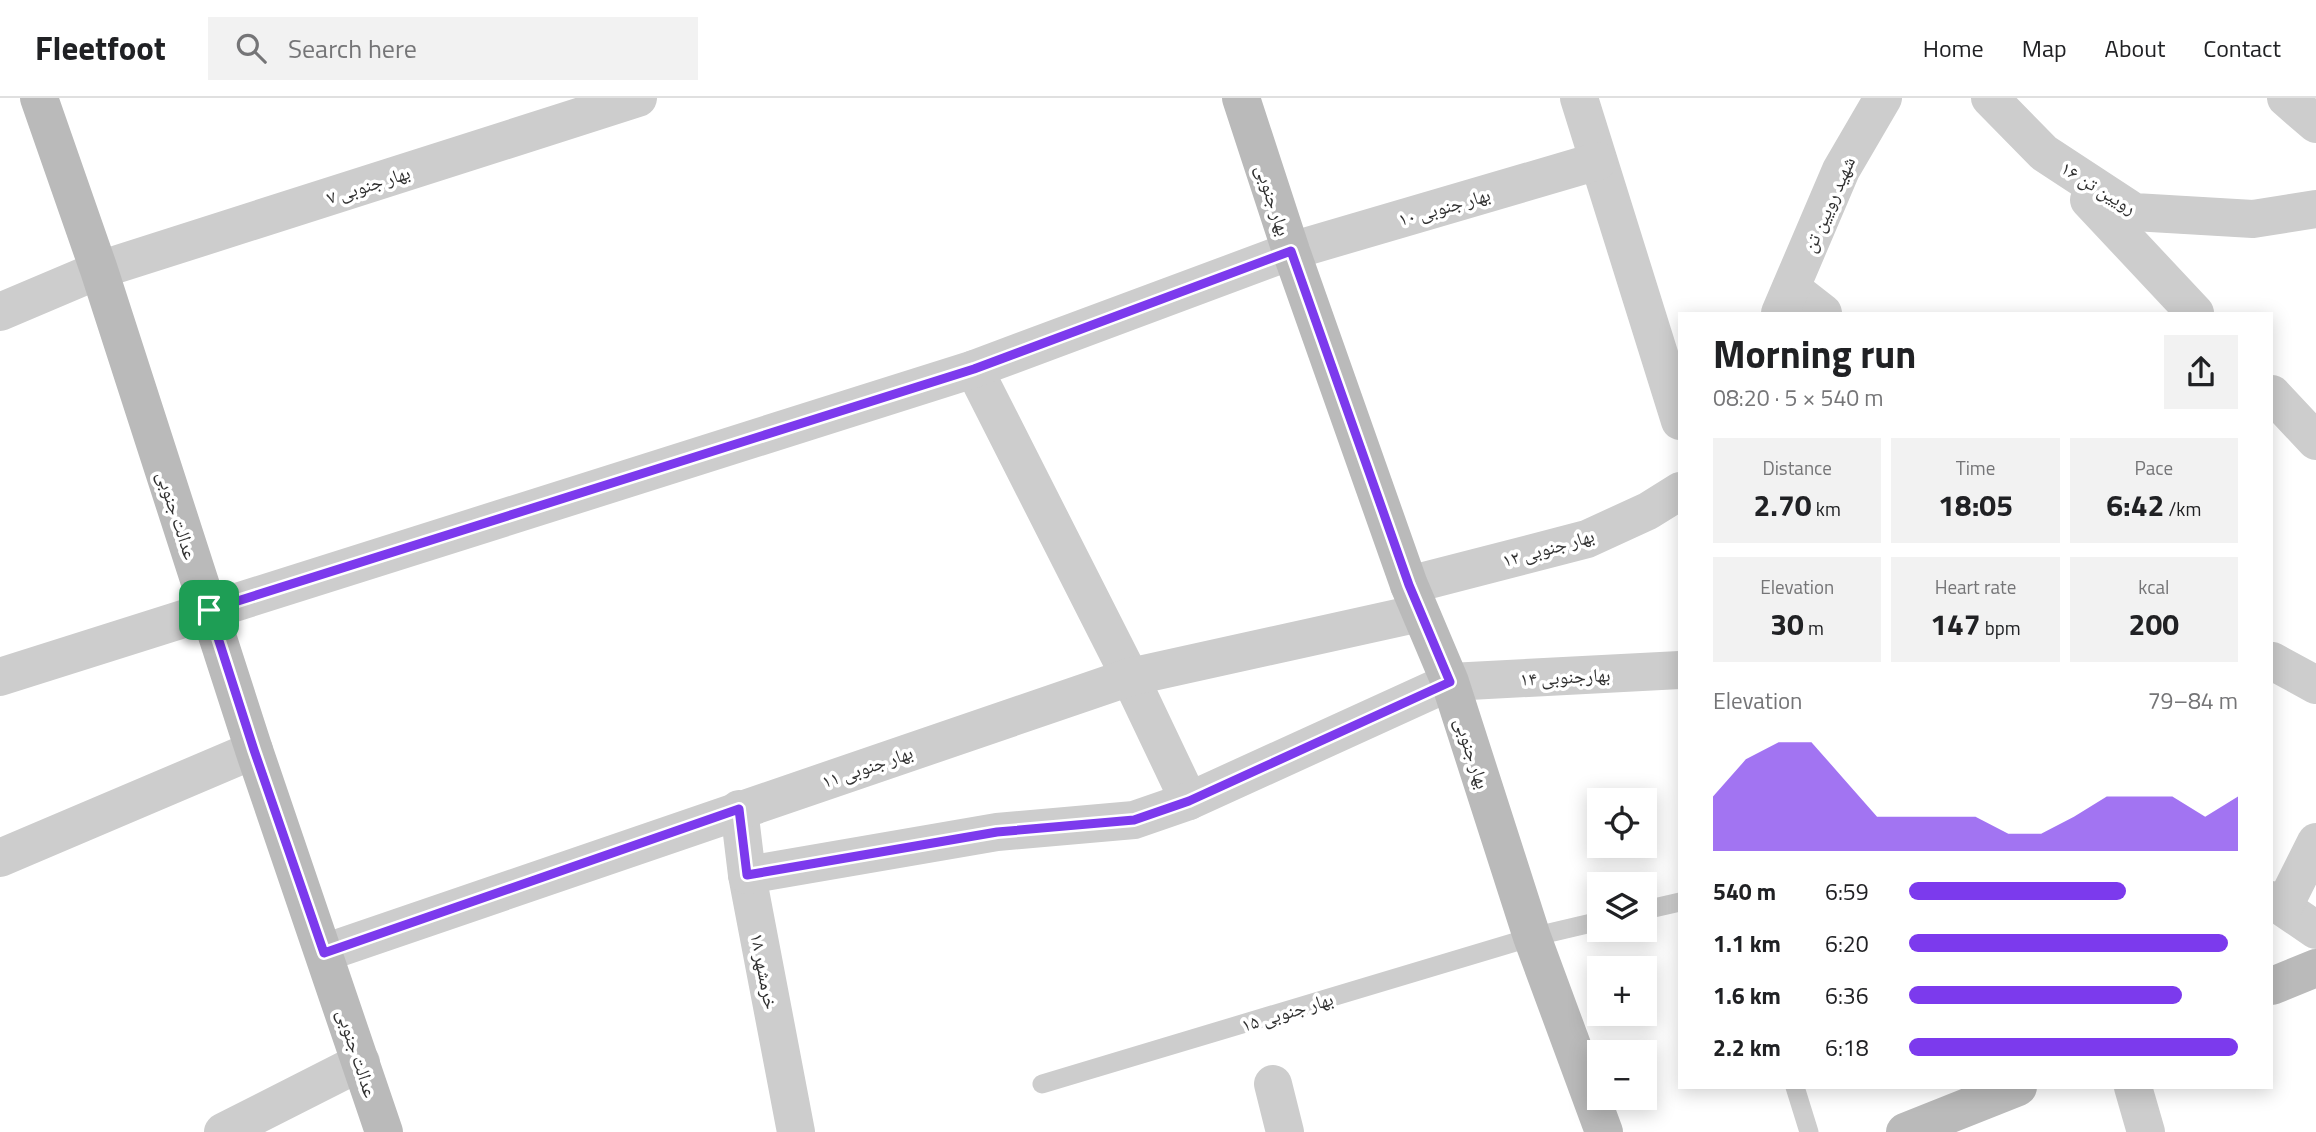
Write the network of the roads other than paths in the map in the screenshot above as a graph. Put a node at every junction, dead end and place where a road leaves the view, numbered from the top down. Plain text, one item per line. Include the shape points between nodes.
1 (39, 98) edge
2 (638, 98) edge
3 (1241, 98) edge
4 (1579, 98) edge
5 (1883, 98) edge
6 (1990, 98) edge
7 (2286, 98) edge
8 (2316, 124) edge
9 (2044, 153) junction
10 (1598, 161) junction
11 (2316, 209) edge
12 (1291, 251) junction
13 (99, 270) junction
14 (1786, 300) edge
15 (0, 312) edge
16 (1820, 312) edge
17 (2194, 312) edge
18 (974, 369) junction
19 (2273, 395) edge
20 (1678, 415) edge
21 (2316, 441) edge
22 (1678, 492) edge
23 (1415, 599) junction
24 (209, 610) junction
25 (2273, 662) edge
26 (1678, 670) edge
27 (0, 677) edge
28 (1130, 677) junction
29 (1450, 682) junction
30 (2316, 685) edge
31 (254, 750) junction
32 (1189, 801) junction
33 (739, 809) junction
34 (2316, 842) edge
35 (0, 858) edge
36 (747, 875) junction
37 (1678, 902) edge
38 (2278, 903) edge
39 (1657, 907) edge
40 (1587, 924) edge
41 (2316, 930) edge
42 (1532, 937) junction
43 (324, 953) junction
44 (2316, 968) edge
45 (2273, 986) edge
46 (361, 1062) junction
47 (1042, 1084) dead end
48 (1273, 1084) dead end
49 (1795, 1089) edge
50 (2004, 1089) edge
51 (2134, 1089) edge
52 (1911, 1131) edge
53 (223, 1132) edge
54 (384, 1132) edge
55 (796, 1132) edge
56 (1285, 1132) edge
57 (1604, 1132) edge
58 (1809, 1132) edge
59 (2146, 1132) edge

1 - 13 street, عدالت جنوبی
2 - 13 street, بهار جنوبی ۷
3 - 12 street, بهار جنوبی
4 - 10 street
5 - 14 street, شهید رویین تن via 1841,170
6 - 9 street, رویین تن ۱۶
7 - 8 street
9 - 11 street, رویین تن ۱۶ via 2134,212 2253,219
9 - 17 street
10 - 12 street, بهار جنوبی ۱۰
10 - 20 street
12 - 18 street, بهار جنوبی ۱۰
12 - 23 street, بهار جنوبی
13 - 15 street, بهار جنوبی ۷
13 - 24 street, عدالت جنوبی
14 - 16 street
18 - 24 street, بهار جنوبی ۱۰
18 - 28 street
19 - 21 street
22 - 23 street, بهار جنوبی ۱۲ via 1587,539
23 - 28 street, بهار جنوبی ۱۱
23 - 29 street, بهار جنوبی
24 - 27 street, بهار جنوبی ۱۰
24 - 31 street, عدالت جنوبی
25 - 30 street
26 - 29 street, بهارجنوبی ۱۴
28 - 32 street
28 - 33 street, بهار جنوبی ۱۱
29 - 32 street
29 - 42 street, بهار جنوبی
31 - 35 street
31 - 43 street, عدالت جنوبی
32 - 36 street via 1134,820 997,832
33 - 36 street, خرمشهر ۱۸
33 - 43 street, بهار جنوبی ۱۱
34 - 38 street
36 - 55 street, خرمشهر ۱۸
37 - 39 lane
38 - 41 street
40 - 42 lane, بهار جنوبی ۱۵
42 - 47 lane, بهار جنوبی ۱۵
42 - 57 street, بهار جنوبی
43 - 46 street, عدالت جنوبی
44 - 45 street
46 - 53 street
46 - 54 street, عدالت جنوبی
48 - 56 street
49 - 58 lane
50 - 52 street
51 - 59 street

